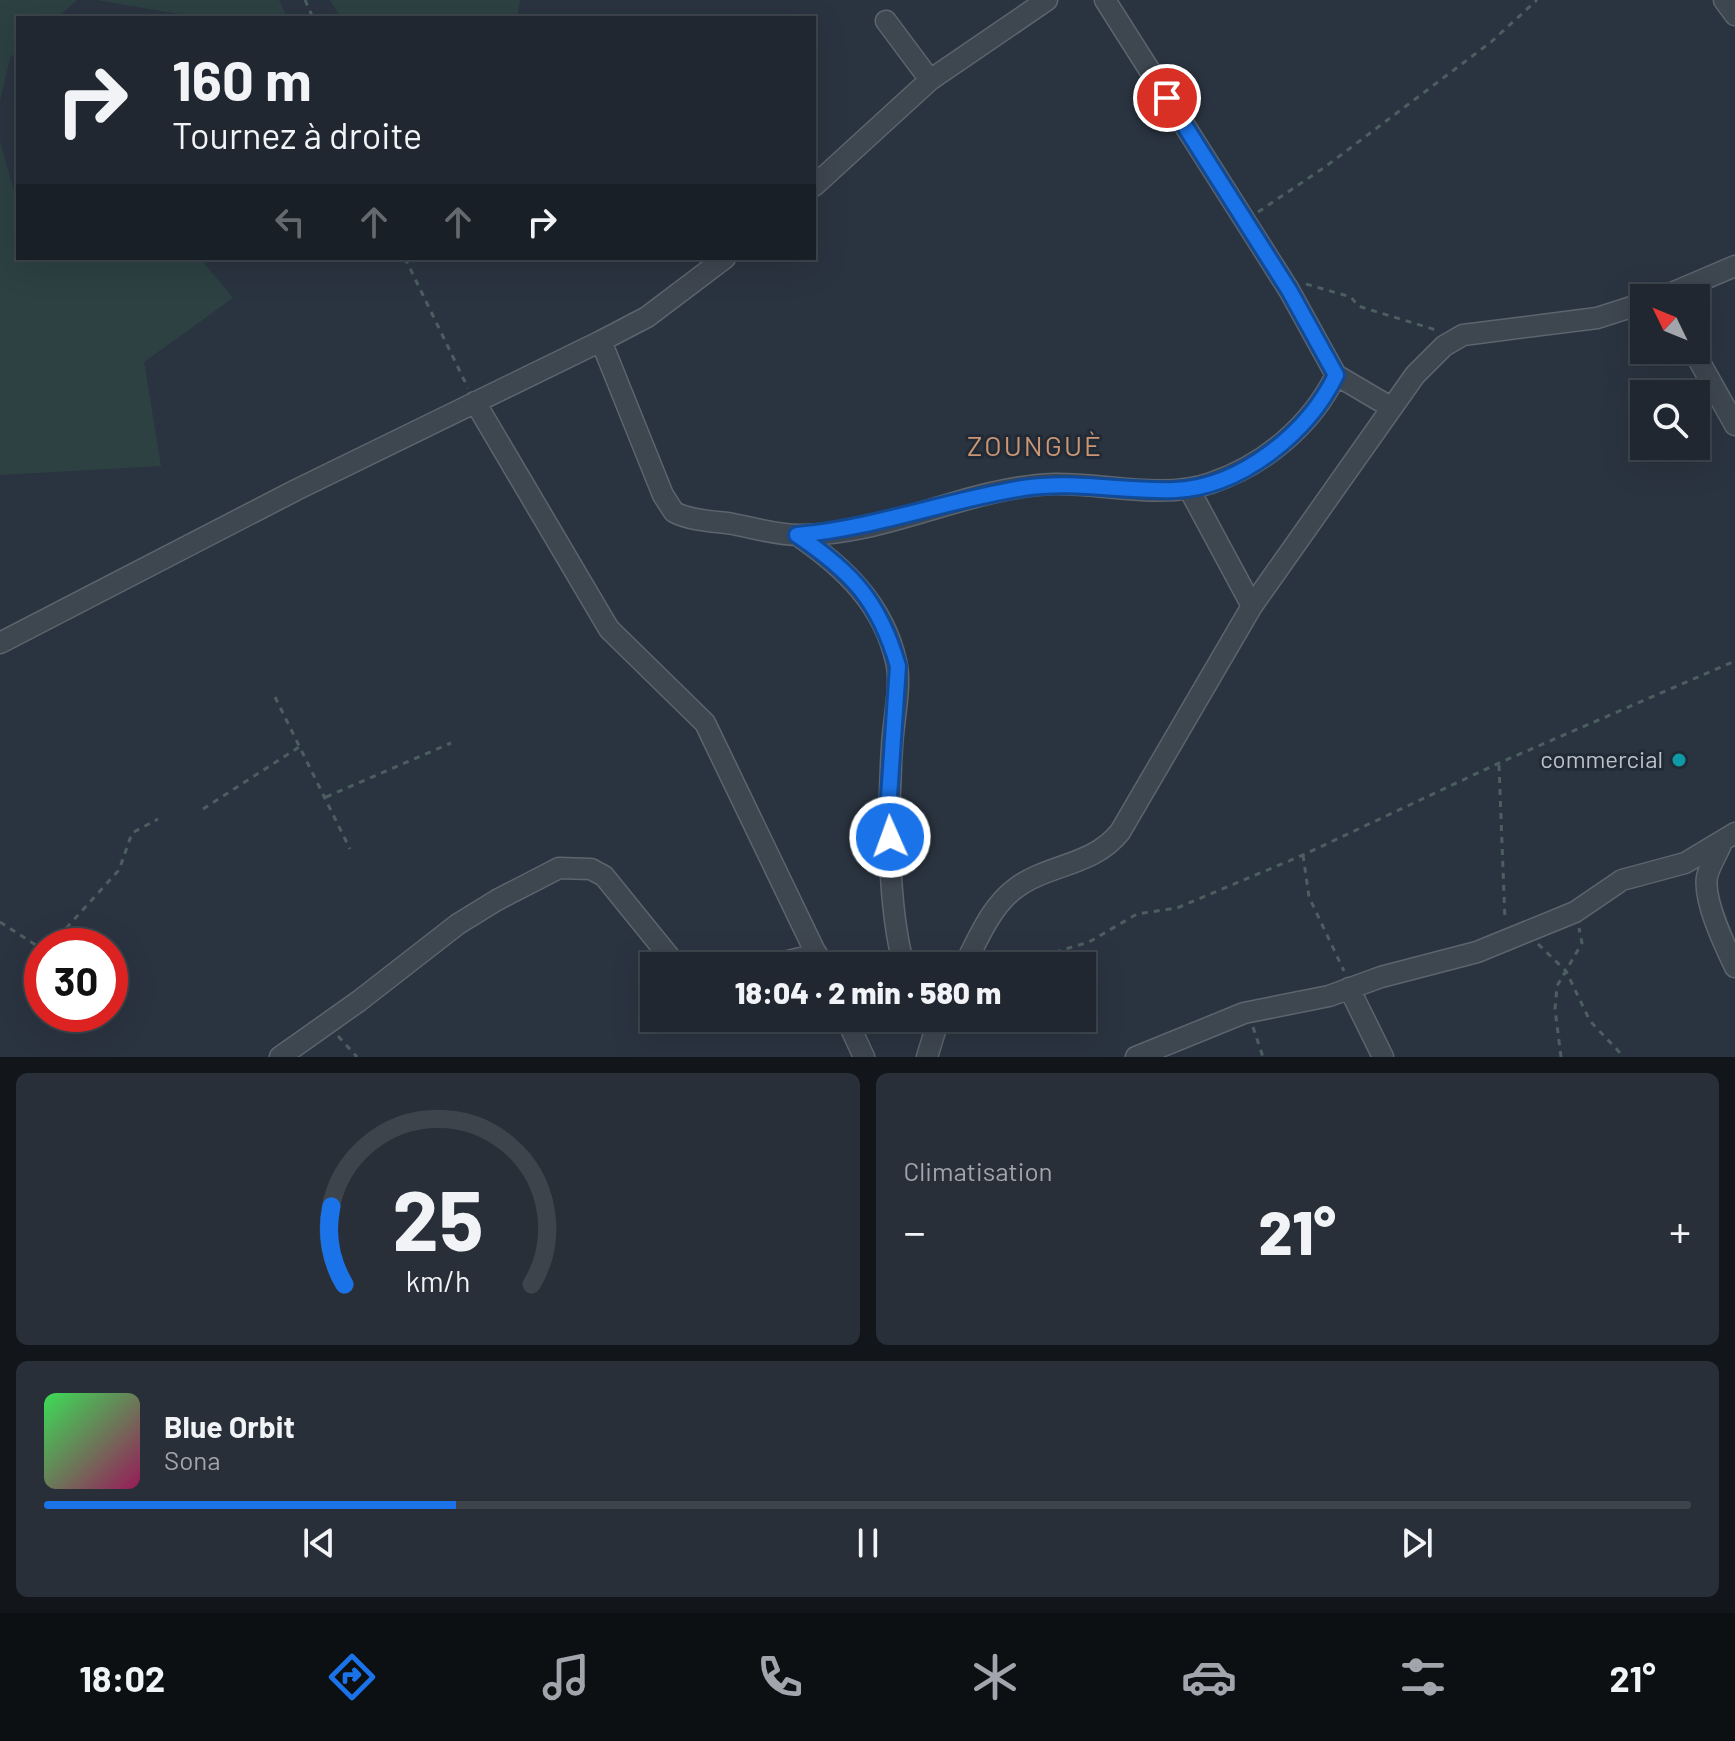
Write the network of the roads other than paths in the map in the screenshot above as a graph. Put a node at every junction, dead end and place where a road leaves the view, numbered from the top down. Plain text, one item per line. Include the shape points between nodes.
1 (1047, 0) edge
2 (1105, 0) edge
3 (1724, 0) edge
4 (1735, 15) edge
5 (886, 21) dead end
6 (930, 80) junction
7 (816, 184) edge
8 (722, 260) edge
9 (1735, 266) edge
10 (1697, 284) edge
11 (1630, 307) edge
12 (601, 341) junction
13 (1701, 364) edge
14 (1336, 375) junction
15 (475, 402) junction
16 (1392, 408) junction
17 (1735, 425) edge
18 (1189, 489) junction
19 (797, 535) junction
20 (1252, 606) junction
21 (0, 643) edge
22 (1729, 838) edge
23 (666, 952) edge
24 (815, 952) edge
25 (901, 952) edge
26 (971, 952) edge
27 (1735, 967) edge
28 (1349, 988) junction
29 (852, 1032) edge
30 (932, 1032) edge
31 (280, 1057) edge
32 (864, 1057) edge
33 (927, 1057) edge
34 (1136, 1057) edge
35 (1383, 1057) edge

1 - 6 street
2 - 14 street via 1289,290
3 - 4 street
5 - 6 street
6 - 7 street
8 - 12 street via 647,317
9 - 10 street
11 - 16 street via 1597,318 1463,335 1415,375
12 - 15 street
12 - 19 street via 674,512
13 - 17 street
14 - 16 street
14 - 18 street via 1288,439 1241,469
15 - 21 street
15 - 24 street via 609,629 705,723
16 - 20 street
18 - 19 street via 1025,487 897,519
18 - 20 street
19 - 25 street via 853,577 869,599 898,666 888,812
20 - 26 street via 1120,832 1096,854 1019,885 983,928
22 - 27 street via 1707,877
22 - 28 street via 1685,863 1622,880 1575,912 1527,933
23 - 31 street via 604,876 591,869 559,868 458,924
28 - 34 street via 1248,1012
28 - 35 street
29 - 32 street
30 - 33 street

